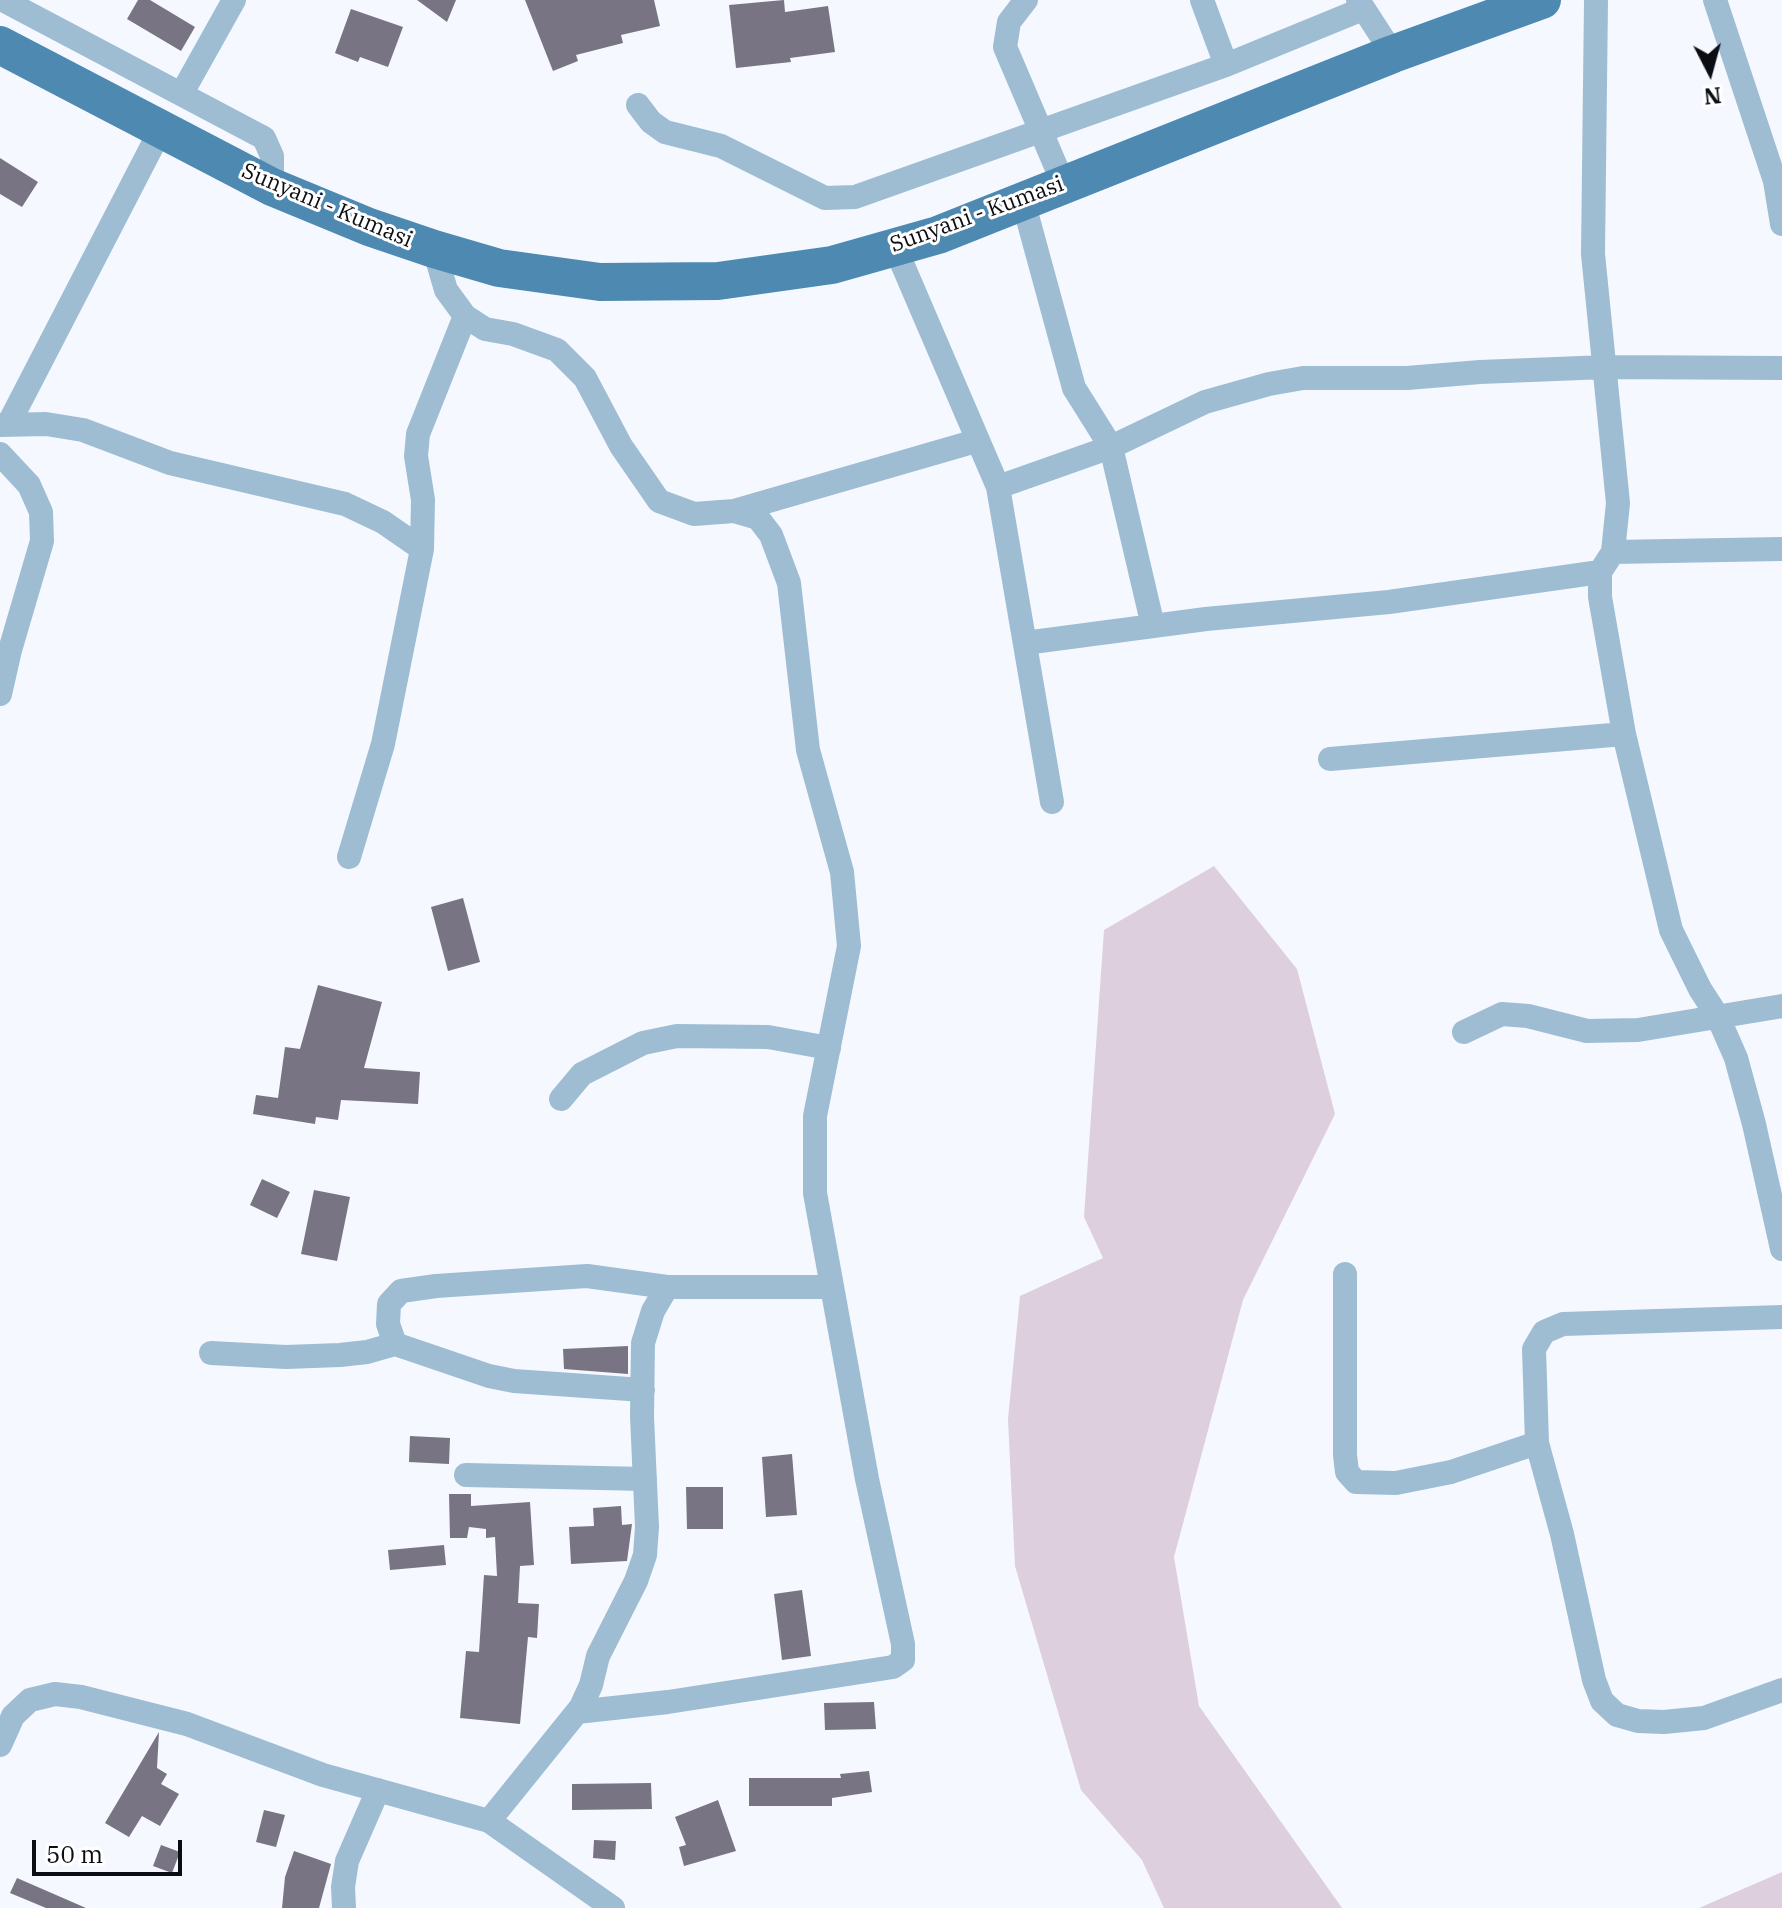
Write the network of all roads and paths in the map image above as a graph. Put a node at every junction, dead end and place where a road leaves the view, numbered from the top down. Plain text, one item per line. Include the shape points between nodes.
1 (3, 0) edge
2 (234, 0) edge
3 (1026, 0) edge
4 (1202, 0) edge
5 (1542, 0) edge
6 (1596, 0) edge
7 (1715, 0) edge
8 (1361, 5) edge
9 (0, 45) edge
10 (1393, 54) junction
11 (1226, 65) junction
12 (182, 93) junction
13 (638, 105) dead end
14 (161, 129) junction
15 (1042, 130) junction
16 (1771, 134) edge
17 (1063, 183) junction
18 (272, 187) junction
19 (1023, 201) junction
20 (1782, 224) edge
21 (895, 247) junction
22 (434, 249) junction
23 (465, 316) junction
24 (1606, 367) junction
25 (1782, 368) edge
26 (5, 424) edge
27 (976, 441) junction
28 (1111, 447) junction
29 (0, 454) edge
30 (998, 487) junction
31 (734, 511) junction
32 (422, 549) junction
33 (1782, 549) edge
34 (1607, 562) junction
35 (1153, 626) junction
36 (1025, 643) junction
37 (5, 650) edge
38 (0, 694) edge
39 (1624, 734) junction
40 (1330, 759) dead end
41 (1052, 802) dead end
42 (349, 857) dead end
43 (1782, 1006) edge
44 (1718, 1017) junction
45 (1464, 1032) dead end
46 (829, 1048) junction
47 (561, 1099) dead end
48 (1782, 1249) edge
49 (1345, 1274) dead end
50 (667, 1287) junction
51 (830, 1287) junction
52 (1782, 1317) edge
53 (395, 1344) junction
54 (211, 1353) dead end
55 (643, 1390) junction
56 (1537, 1443) junction
57 (466, 1475) dead end
58 (645, 1479) junction
59 (1782, 1690) edge
60 (577, 1712) junction
61 (0, 1745) edge
62 (378, 1790) junction
63 (489, 1821) junction
64 (344, 1908) edge
65 (613, 1908) edge

1 - 12 street
2 - 12 street
3 - 15 street via 1009,22 1005,47
4 - 11 street
5 - 10 main road, Sunyani - Kumasi
6 - 24 street via 1593,254
7 - 16 street
8 - 10 street
8 - 11 street
9 - 14 main road, Sunyani - Kumasi
10 - 17 main road, Sunyani - Kumasi
11 - 15 street
12 - 18 street via 264,138 272,156
13 - 15 street via 665,132 721,146 825,198 877,191
14 - 18 main road, Sunyani - Kumasi
14 - 26 street
15 - 17 street
16 - 20 street
17 - 19 main road, Sunyani - Kumasi
18 - 22 main road, Sunyani - Kumasi
19 - 21 main road, Sunyani - Kumasi
19 - 28 street via 1074,388
21 - 22 main road, Sunyani - Kumasi via 832,265 718,281 600,282 499,268
21 - 27 street
22 - 23 street via 446,290
23 - 31 street via 485,329 557,350 585,378 621,446 659,501 694,514
23 - 32 street via 418,434
24 - 25 street
24 - 28 street via 1303,378 1205,402
24 - 34 street via 1618,503
26 - 32 street via 83,430 170,463 345,504
27 - 30 street
27 - 31 street
28 - 30 street
28 - 35 street
29 - 37 street via 29,485 41,512 42,541
30 - 36 street
31 - 46 street via 758,518 771,535 789,583 808,750 842,872 849,946
32 - 42 street via 383,744
33 - 34 street
34 - 35 street via 1389,602
34 - 39 street via 1600,597
35 - 36 street
36 - 41 street
37 - 38 street
39 - 40 street
39 - 44 street via 1671,930
43 - 44 street
44 - 45 street via 1638,1030 1587,1031 1502,1014
44 - 48 street via 1736,1058
46 - 47 street via 768,1037 677,1036 643,1043 591,1069
46 - 51 street via 815,1116 815,1193
49 - 56 street via 1345,1455 1347,1472 1356,1482 1396,1483 1451,1472
50 - 51 street
50 - 53 street via 587,1276 401,1291 389,1304
50 - 55 street via 643,1343
51 - 60 street via 903,1660 893,1667 818,1679
52 - 56 street via 1563,1324 1544,1332 1534,1349
53 - 54 street via 340,1355
53 - 55 street via 514,1381
55 - 58 street
56 - 59 street via 1602,1701 1617,1715 1664,1722 1704,1718
57 - 58 street
58 - 60 street via 645,1555
60 - 63 street
61 - 62 street via 13,1716 30,1700 55,1694 81,1697 187,1724
62 - 63 street
62 - 64 street via 347,1861
63 - 65 street

